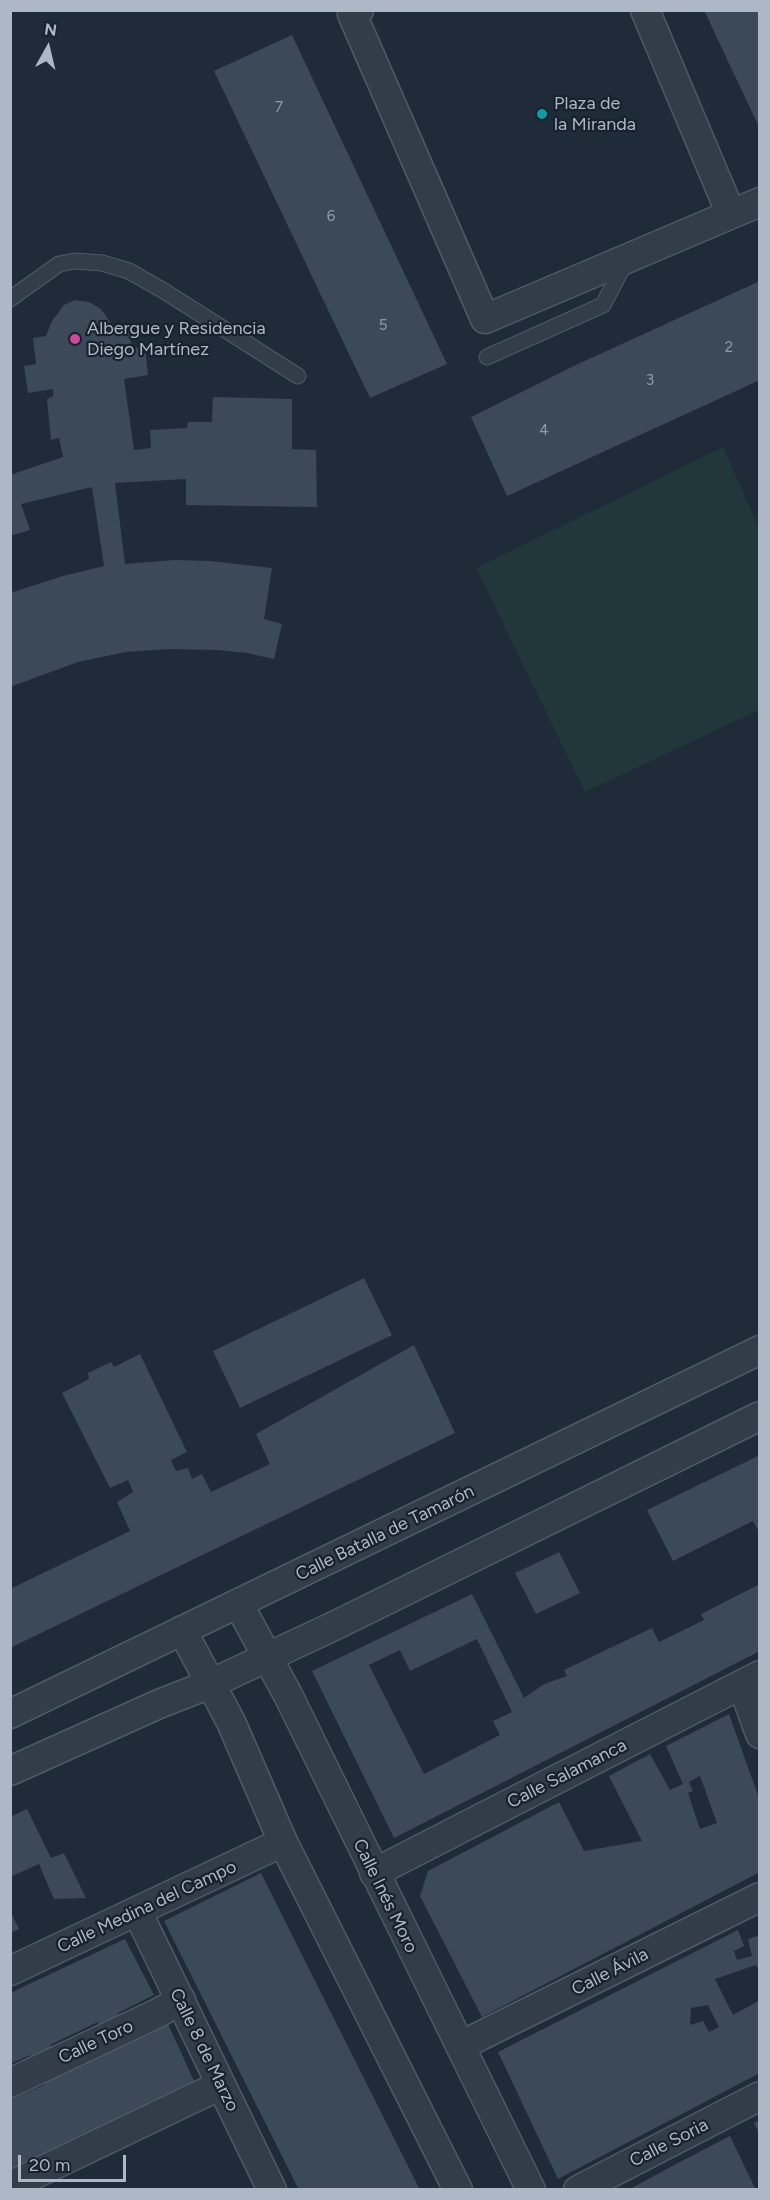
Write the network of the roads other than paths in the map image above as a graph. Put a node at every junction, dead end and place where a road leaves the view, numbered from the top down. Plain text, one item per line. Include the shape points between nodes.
1 (359, 10) edge
2 (645, 10) edge
3 (759, 202) edge
4 (731, 214) junction
5 (628, 258) junction
6 (10, 299) edge
7 (487, 357) dead end
8 (298, 376) dead end
9 (759, 1350) edge
10 (759, 1416) edge
11 (238, 1603) junction
12 (182, 1630) junction
13 (268, 1657) junction
14 (751, 1680) edge
15 (210, 1684) junction
16 (10, 1714) edge
17 (759, 1734) edge
18 (10, 1771) edge
19 (283, 1842) junction
20 (374, 1873) junction
21 (759, 1897) edge
22 (136, 1911) junction
23 (10, 1971) edge
24 (181, 2000) junction
25 (460, 2046) junction
26 (10, 2083) edge
27 (221, 2085) junction
28 (759, 2096) edge
29 (10, 2186) edge
30 (272, 2190) edge
31 (458, 2190) edge
32 (531, 2190) edge
33 (578, 2190) edge

1 - 5 street via 352,14 485,319
2 - 4 street
3 - 4 street
4 - 5 street
5 - 7 lane via 603,305
6 - 8 lane via 59,264 102,263 129,271 164,291
9 - 11 street, Calle Batalla de Tamarón
10 - 13 street
11 - 12 street, Calle Batalla de Tamarón
11 - 13 street, Calle Inés Moro
12 - 15 street
12 - 16 street, Calle Batalla de Tamarón
13 - 15 street
13 - 20 street, Calle Inés Moro
14 - 17 street
14 - 20 street, Calle Salamanca
15 - 18 street
15 - 19 street via 231,1722
19 - 22 street, Calle Medina del Campo
19 - 31 street
20 - 25 street, Calle Inés Moro
21 - 25 street, Calle Ávila
22 - 23 street, Calle Medina del Campo
22 - 24 street, Calle 8 de Marzo
24 - 26 street, Calle Toro
24 - 27 street, Calle 8 de Marzo
25 - 32 street, Calle Inés Moro
27 - 29 street
27 - 30 street, Calle 8 de Marzo
28 - 33 street, Calle Soria

